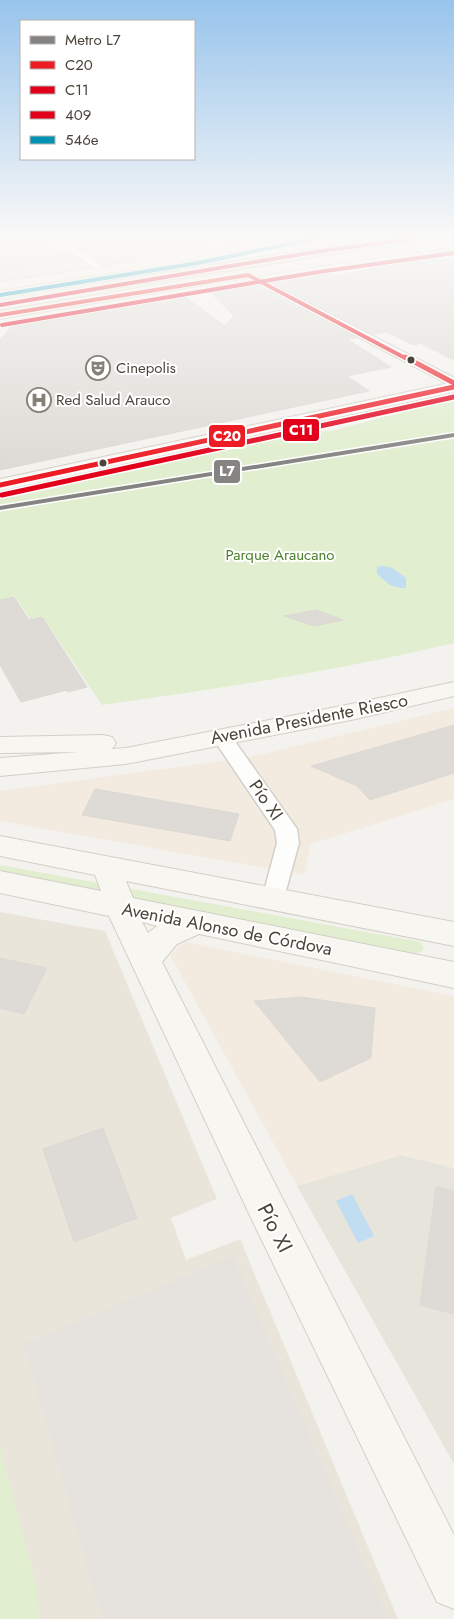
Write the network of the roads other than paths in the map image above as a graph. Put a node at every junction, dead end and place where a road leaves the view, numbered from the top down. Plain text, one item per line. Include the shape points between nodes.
1 (14, 314) edge
2 (323, 314) edge
3 (344, 314) edge
4 (0, 316) edge
5 (454, 371) edge
6 (454, 383) edge
7 (454, 387) edge
8 (0, 486) edge
9 (454, 689) edge
10 (222, 737) junction
11 (0, 745) edge
12 (164, 747) junction
13 (0, 767) edge
14 (0, 846) edge
15 (106, 866) junction
16 (0, 882) edge
17 (274, 899) junction
18 (120, 907) junction
19 (198, 923) junction
20 (454, 934) edge
21 (146, 962) junction
22 (454, 975) edge
23 (454, 1585) edge

1 - 4 main road
2 - 6 street
3 - 5 street
7 - 8 main road
9 - 10 main road, Avenida Presidente Riesco via 356,712
10 - 12 main road, Avenida Presidente Riesco
10 - 17 street, Pío XI via 286,829 288,843
11 - 12 main road, Avenida Presidente Riesco via 63,743
12 - 13 main road, Avenida Presidente Riesco via 126,756
14 - 15 main road
15 - 17 main road
15 - 18 main road, Pío XI
16 - 18 main road, Avenida Alonso de Córdova
17 - 20 main road
18 - 19 main road, Avenida Alonso de Córdova
18 - 21 main road, Pío XI
19 - 21 main road via 183,926 164,936 150,950
19 - 22 main road, Avenida Alonso de Córdova
21 - 23 main road, Pío XI

